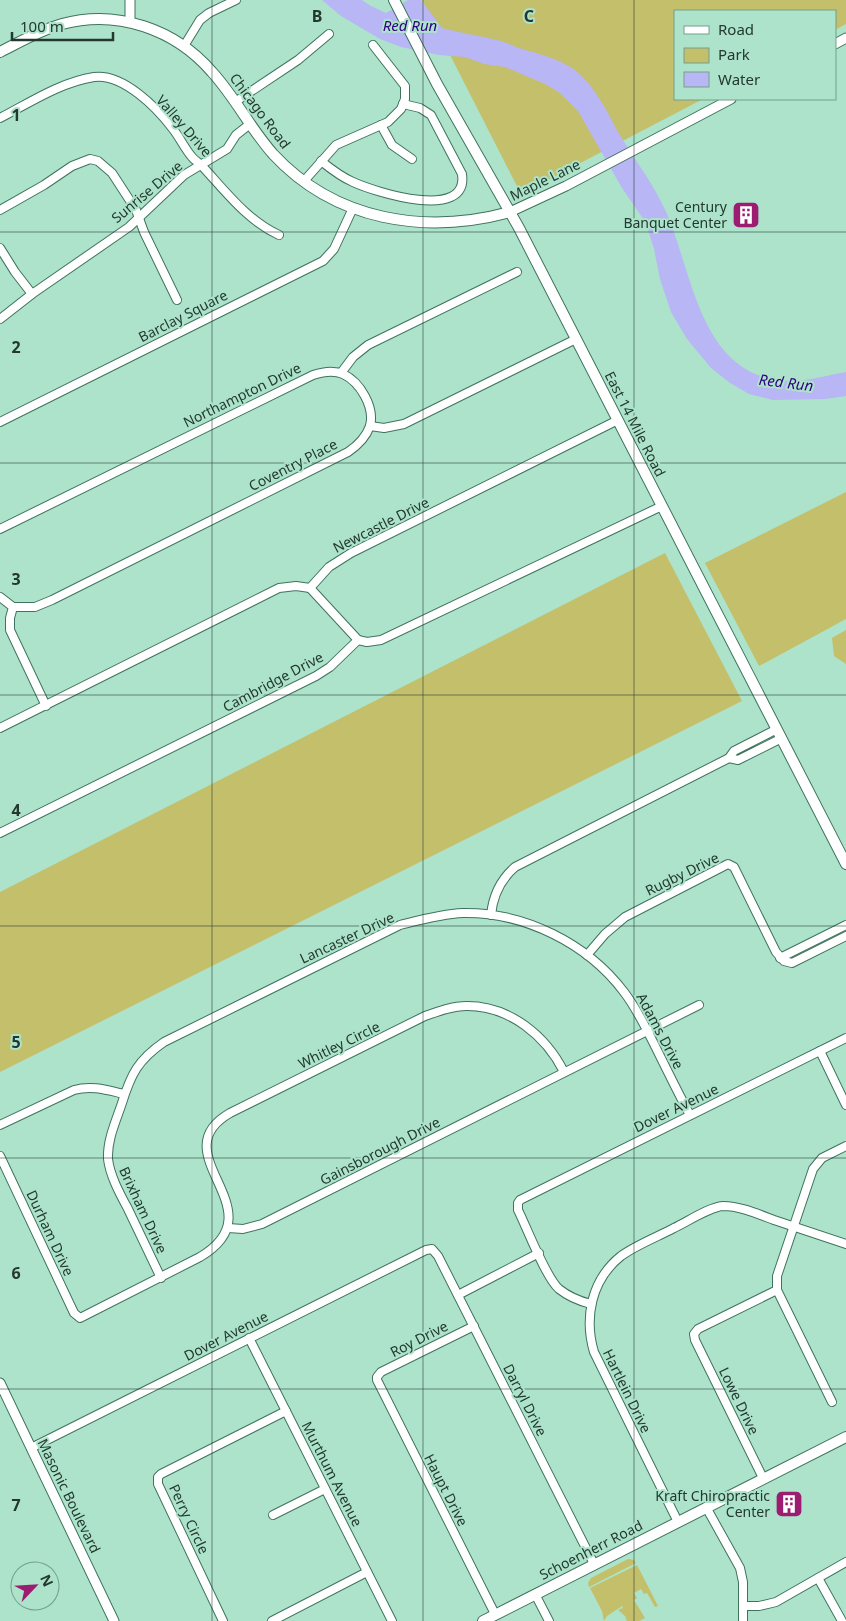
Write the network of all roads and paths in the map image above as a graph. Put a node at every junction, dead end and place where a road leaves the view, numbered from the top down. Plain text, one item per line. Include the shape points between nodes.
1 (130, 0) edge
2 (236, 0) edge
3 (394, 0) edge
4 (130, 22) junction
5 (329, 34) dead end
6 (373, 45) dead end
7 (184, 46) junction
8 (0, 52) edge
9 (729, 100) edge
10 (235, 102) junction
11 (403, 104) junction
12 (0, 118) edge
13 (250, 124) junction
14 (380, 125) junction
15 (412, 160) dead end
16 (321, 161) junction
17 (201, 164) junction
18 (304, 181) junction
19 (353, 208) junction
20 (0, 210) edge
21 (510, 212) junction
22 (139, 219) junction
23 (279, 235) dead end
24 (0, 248) edge
25 (517, 272) dead end
26 (32, 294) junction
27 (178, 300) dead end
28 (0, 319) edge
29 (576, 339) junction
30 (341, 373) junction
31 (618, 420) junction
32 (0, 422) edge
33 (370, 426) junction
34 (662, 506) junction
35 (0, 529) edge
36 (310, 588) junction
37 (0, 598) edge
38 (13, 607) junction
39 (358, 640) junction
40 (46, 706) junction
41 (0, 728) edge
42 (779, 734) junction
43 (0, 833) edge
44 (846, 864) edge
45 (491, 915) junction
46 (846, 925) edge
47 (846, 936) edge
48 (587, 954) junction
49 (780, 958) junction
50 (699, 1005) dead end
51 (648, 1031) junction
52 (846, 1038) edge
53 (820, 1051) junction
54 (564, 1072) junction
55 (124, 1094) junction
56 (846, 1105) edge
57 (690, 1115) junction
58 (0, 1125) edge
59 (846, 1146) edge
60 (0, 1156) edge
61 (794, 1226) junction
62 (228, 1228) junction
63 (846, 1244) edge
64 (432, 1249) joint
65 (539, 1253) junction
66 (161, 1278) junction
67 (777, 1290) junction
68 (458, 1295) junction
69 (591, 1304) junction
70 (474, 1326) junction
71 (249, 1338) junction
72 (377, 1377) joint
73 (0, 1383) edge
74 (832, 1402) dead end
75 (286, 1410) junction
76 (846, 1438) edge
77 (31, 1448) junction
78 (763, 1478) junction
79 (325, 1489) junction
80 (706, 1507) junction
81 (273, 1515) dead end
82 (678, 1522) junction
83 (846, 1562) edge
84 (594, 1564) junction
85 (367, 1572) junction
86 (818, 1578) junction
87 (535, 1594) junction
88 (744, 1606) junction
89 (495, 1614) junction
90 (114, 1621) edge
91 (223, 1621) edge
92 (272, 1621) edge
93 (392, 1621) edge
94 (483, 1621) edge
95 (549, 1621) edge
96 (743, 1621) edge
97 (842, 1621) edge

1 - 4 street
2 - 7 street via 200,20
3 - 21 main road, East 14 Mile Road
4 - 7 main road, Chicago Road via 149,27
4 - 8 main road, Chicago Road via 115,19 62,24
5 - 10 street via 298,60
6 - 11 street via 405,86
7 - 10 main road, Chicago Road via 212,71
9 - 21 street, Maple Lane via 592,173
10 - 13 main road, Chicago Road
11 - 14 street via 395,116
11 - 16 street via 426,111 435,121 464,183 452,198 437,200 386,194 338,174
12 - 17 street, Valley Drive via 70,84 93,77 111,78 128,86 166,120 192,157
13 - 17 street, Sunrise Drive via 236,135 228,149
13 - 18 main road, Chicago Road via 274,154
14 - 15 street via 392,145
14 - 16 street via 344,140
16 - 18 street
17 - 22 street, Sunrise Drive
17 - 23 street, Valley Drive via 246,212
18 - 19 main road, Chicago Road
19 - 21 main road, Chicago Road via 391,219 427,223 459,222
19 - 32 street, Barclay Square via 334,248 323,261
20 - 22 street via 72,166 90,160 112,173
21 - 29 main road, East 14 Mile Road
22 - 26 street, Sunrise Drive
22 - 27 street
24 - 26 street
25 - 30 street via 368,345
26 - 28 street, Sunrise Drive
29 - 31 main road, East 14 Mile Road
29 - 33 street via 404,424 389,428
30 - 33 street via 362,392 369,410
30 - 35 street, Northampton Drive via 320,373 304,378
31 - 34 main road, East 14 Mile Road
31 - 36 street, Newcastle Drive via 351,553 329,568
33 - 38 street, Coventry Place via 362,440 348,452 52,600 35,607
34 - 39 street via 381,640
34 - 42 main road, East 14 Mile Road
36 - 39 street
36 - 40 street via 279,588
37 - 38 street
38 - 40 street via 10,630
39 - 43 street, Cambridge Drive via 316,676
40 - 41 street
42 - 44 main road, East 14 Mile Road
42 - 45 street via 734,751 729,758 515,867 496,890
45 - 48 street, Adams Drive via 540,928
45 - 55 street, Lancaster Drive via 463,913 437,916 379,934 164,1042 140,1062
46 - 49 street
47 - 49 street via 792,963
48 - 49 street, Rugby Drive via 625,917 728,864 734,866
48 - 51 street, Adams Drive via 624,991
50 - 51 street, Gainsborough Drive
51 - 54 street, Gainsborough Drive
51 - 57 street, Adams Drive
52 - 53 street, Dover Avenue
53 - 56 street
53 - 57 street, Dover Avenue
54 - 62 street, Gainsborough Drive via 262,1224 243,1229
54 - 62 street, Whitley Circle via 547,1044 508,1016 468,1006 425,1016 230,1113 213,1126 207,1139 206,1153 226,1200
55 - 58 street via 84,1087
55 - 66 street, Brixham Drive via 111,1136 110,1170
57 - 65 street, Dover Avenue via 523,1198 518,1203 518,1210
59 - 61 street via 816,1164
60 - 66 street, Durham Drive via 74,1313 80,1318
61 - 63 street, Hartlein Drive
61 - 67 street via 777,1276
61 - 69 street, Hartlein Drive via 732,1207 712,1209 622,1256 601,1279
62 - 66 street via 210,1252
64 - 68 street, Darryl Drive
64 - 71 street, Dover Avenue
65 - 68 street
65 - 69 street via 558,1288 577,1300
67 - 74 street
67 - 78 street, Lowe Drive via 698,1329 694,1334
68 - 70 street, Darryl Drive
69 - 82 street, Hartlein Drive via 589,1328 594,1352
70 - 72 street, Roy Drive via 381,1372
70 - 84 street, Darryl Drive
71 - 75 street, Murthum Avenue
71 - 77 street, Dover Avenue
72 - 89 street, Haupt Drive
73 - 77 street, Masonic Boulevard
75 - 79 street, Murthum Avenue
75 - 91 street, Perry Circle via 158,1478
76 - 78 main road, Schoenherr Road
77 - 90 street, Masonic Boulevard
78 - 80 main road, Schoenherr Road
79 - 81 street
79 - 85 street, Murthum Avenue
80 - 82 main road, Schoenherr Road
80 - 88 street via 740,1568
82 - 84 main road, Schoenherr Road
83 - 86 street
84 - 87 main road, Schoenherr Road
85 - 92 street
85 - 93 street, Murthum Avenue
86 - 88 street via 768,1605
86 - 97 street
87 - 89 main road, Schoenherr Road
87 - 95 street
88 - 96 street
89 - 94 main road, Schoenherr Road

